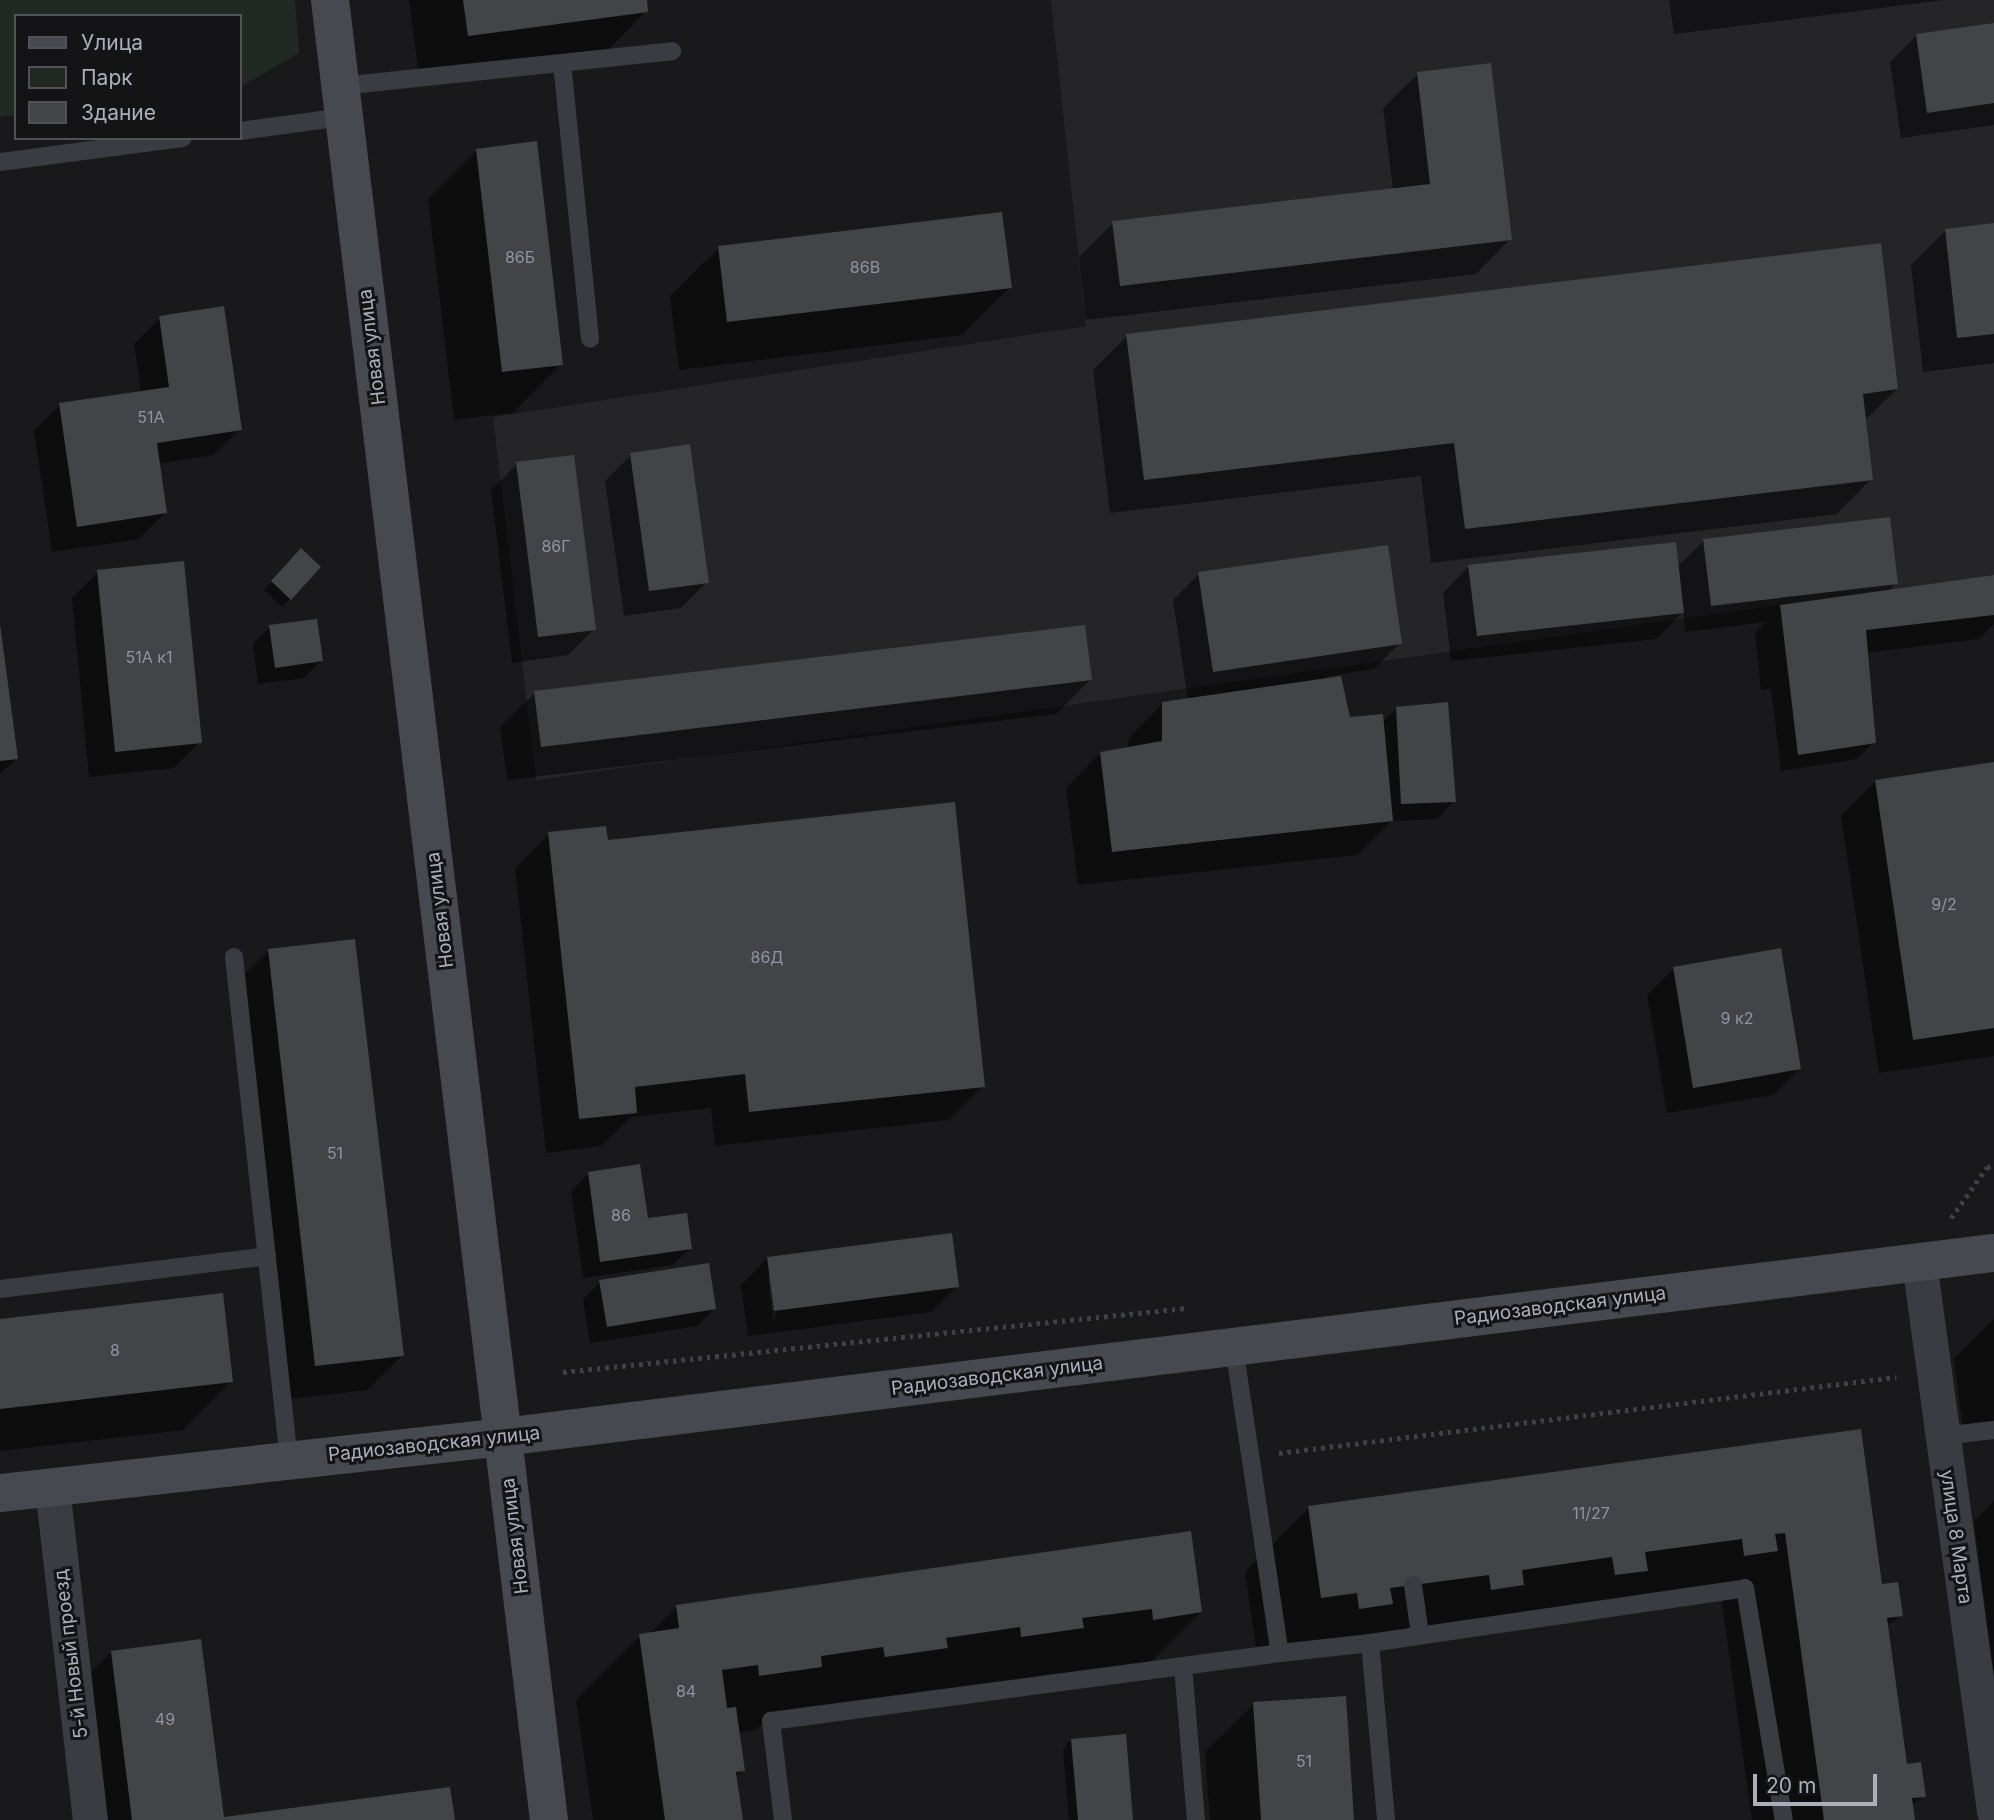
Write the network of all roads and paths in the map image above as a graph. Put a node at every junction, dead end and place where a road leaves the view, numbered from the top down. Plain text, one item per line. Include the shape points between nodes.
1 (330, 0) edge
2 (673, 51) dead end
3 (562, 63) junction
4 (343, 102) junction
5 (242, 130) edge
6 (167, 140) edge
7 (0, 162) edge
8 (590, 339) dead end
9 (234, 957) dead end
10 (1994, 1253) edge
11 (267, 1256) junction
12 (1919, 1262) junction
13 (0, 1289) edge
14 (1234, 1347) junction
15 (1934, 1372) junction
16 (1994, 1430) edge
17 (1942, 1436) junction
18 (503, 1437) junction
19 (1251, 1457) junction
20 (289, 1460) junction
21 (52, 1487) junction
22 (0, 1493) edge
23 (1413, 1585) dead end
24 (1420, 1635) junction
25 (1370, 1643) junction
26 (1280, 1653) junction
27 (1183, 1666) junction
28 (1994, 1811) edge
29 (90, 1820) edge
30 (549, 1820) edge
31 (783, 1820) edge
32 (1196, 1820) edge
33 (1386, 1820) edge
34 (1784, 1820) edge

1 - 4 street, Новая улица
2 - 3 lane
3 - 4 lane
3 - 8 lane
4 - 5 lane
4 - 18 street, Новая улица
6 - 7 lane
9 - 11 lane
10 - 12 street, Радиозаводская улица
11 - 13 lane
11 - 20 lane
12 - 14 street, Радиозаводская улица
12 - 15 street, улица 8 Марта
14 - 18 street, Радиозаводская улица
14 - 19 lane
15 - 17 street, улица 8 Марта
15 - 19 path
16 - 17 lane
17 - 28 street, улица 8 Марта
18 - 20 street, Радиозаводская улица
18 - 30 street, Новая улица
19 - 26 lane
20 - 21 street, Радиозаводская улица
21 - 22 street, Радиозаводская улица
21 - 29 street, 5-й Новый проезд
23 - 24 lane
24 - 25 lane
24 - 34 lane via 1745,1587
25 - 26 lane
25 - 33 lane
26 - 27 lane
27 - 31 lane via 771,1721
27 - 32 lane

